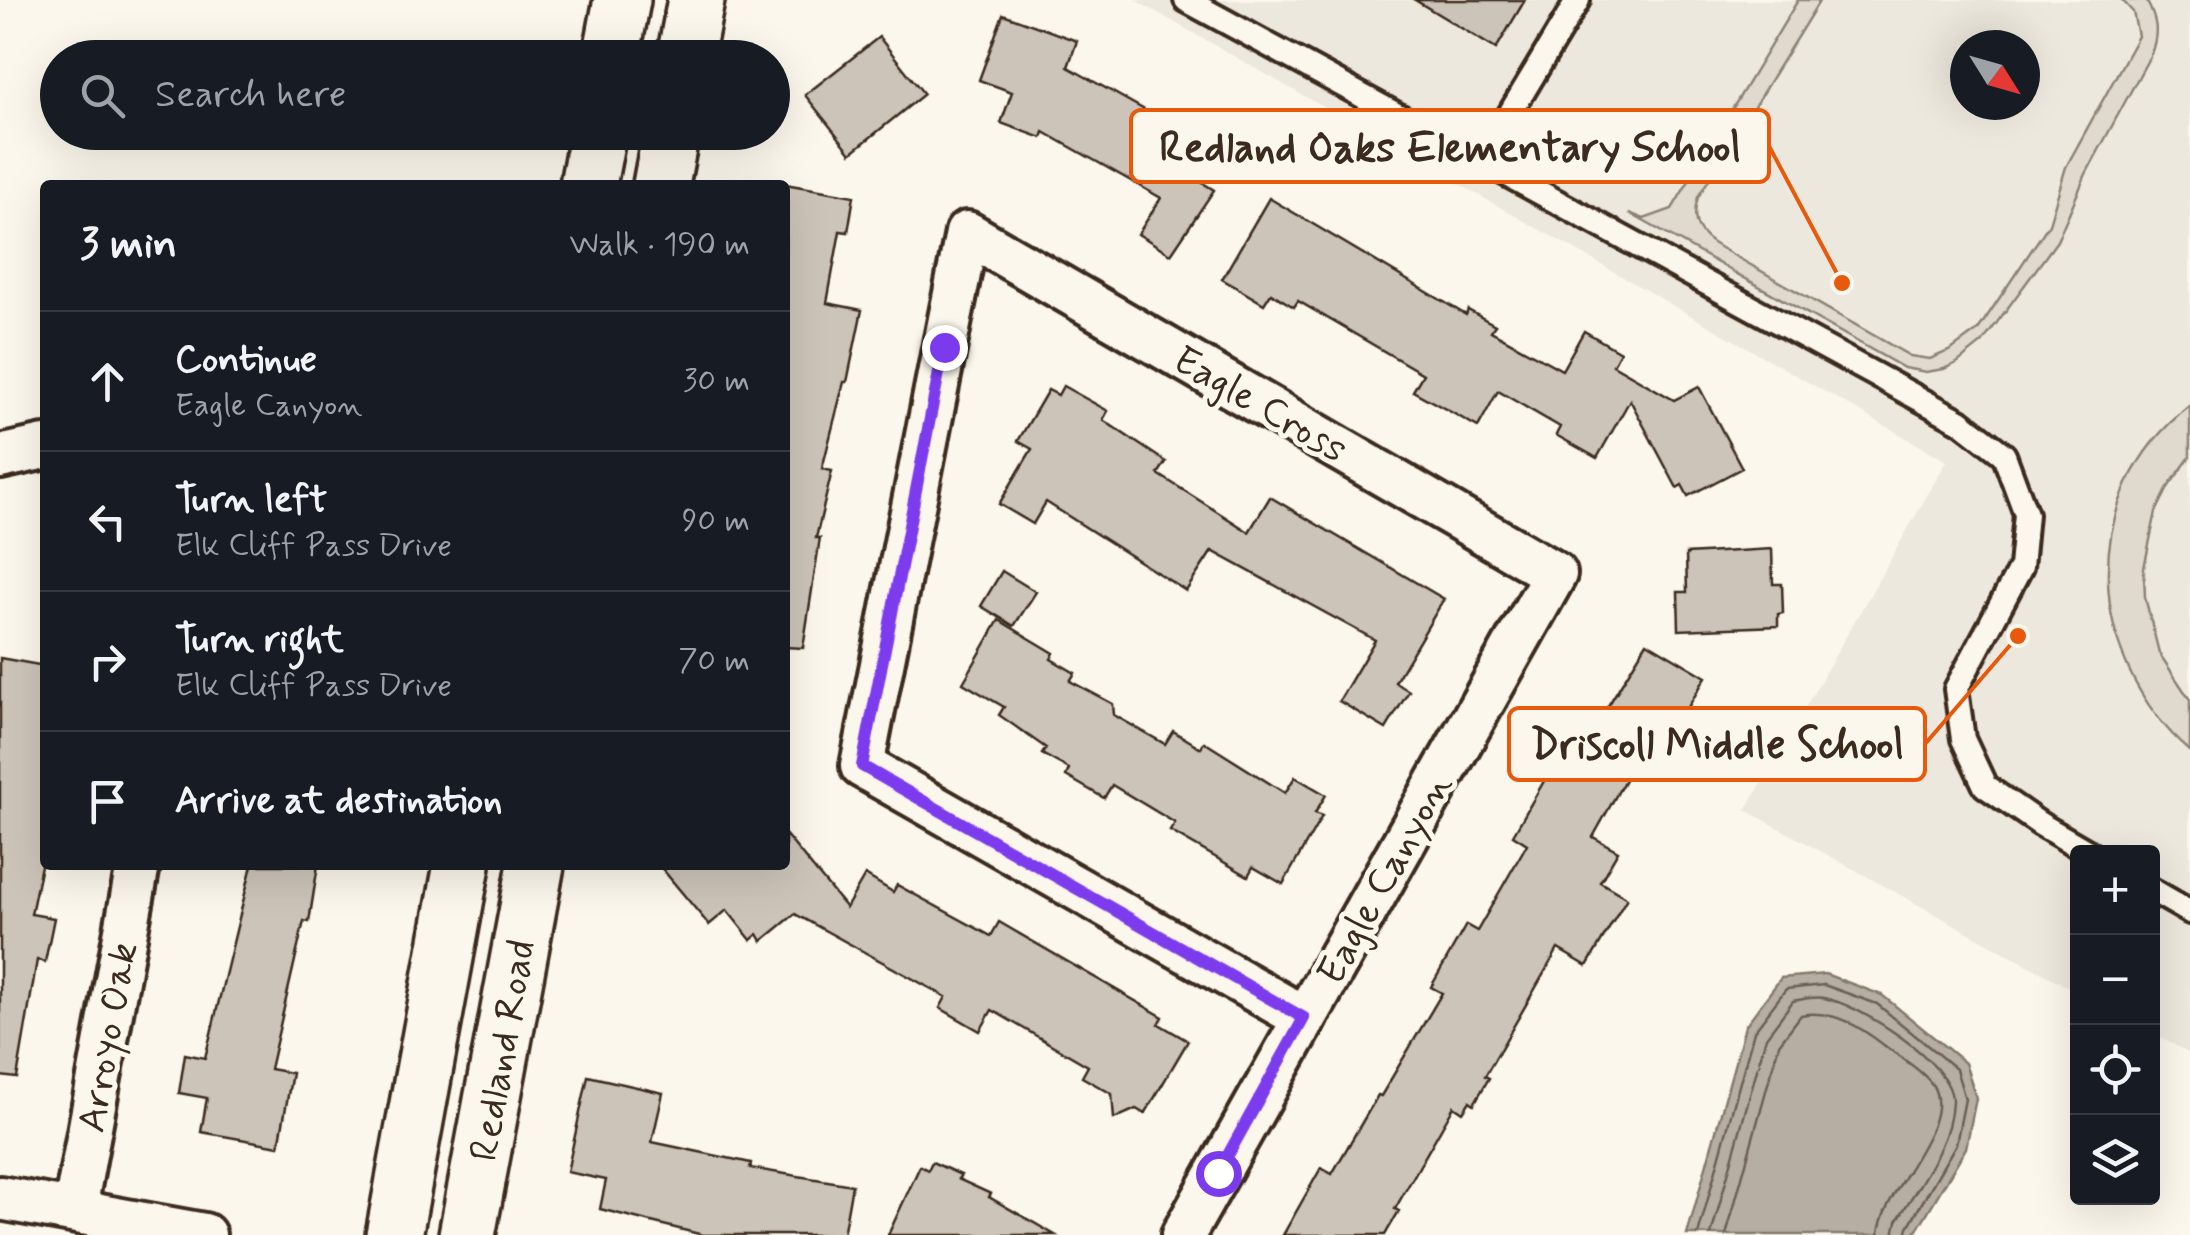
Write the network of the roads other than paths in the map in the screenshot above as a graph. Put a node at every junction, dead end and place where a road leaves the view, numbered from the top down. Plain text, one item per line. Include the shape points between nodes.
1 (622, 0) edge
2 (696, 0) edge
3 (1186, 0) edge
4 (1578, 0) edge
5 (615, 40) edge
6 (688, 40) edge
7 (595, 150) edge
8 (668, 150) edge
9 (1481, 162) junction
10 (589, 180) edge
11 (663, 180) edge
12 (40, 448) edge
13 (0, 458) edge
14 (1555, 574) joint
15 (2076, 845) edge
16 (137, 870) edge
17 (461, 870) edge
18 (535, 870) edge
19 (2160, 895) edge
20 (2190, 912) edge
21 (1304, 1018) junction
22 (0, 1198) edge
23 (75, 1210) junction
24 (204, 1235) edge
25 (394, 1235) edge
26 (467, 1235) edge
27 (1184, 1235) edge

1 - 5 main road
2 - 6 main road
3 - 9 lane
4 - 9 lane
7 - 10 main road
8 - 11 main road
9 - 15 lane via 1960,421 2004,455 2026,514 2021,567 1956,689 1963,738 1985,786
12 - 13 street
14 - 21 street, Eagle Canyon
14 - 21 street, Eagle Cross via 967,233 862,766
16 - 23 street, Arroyo Oak
17 - 25 main road, Redland Road
18 - 26 main road, Redland Road
19 - 20 lane
21 - 27 street, Eagle Canyon
22 - 23 street
23 - 24 street

